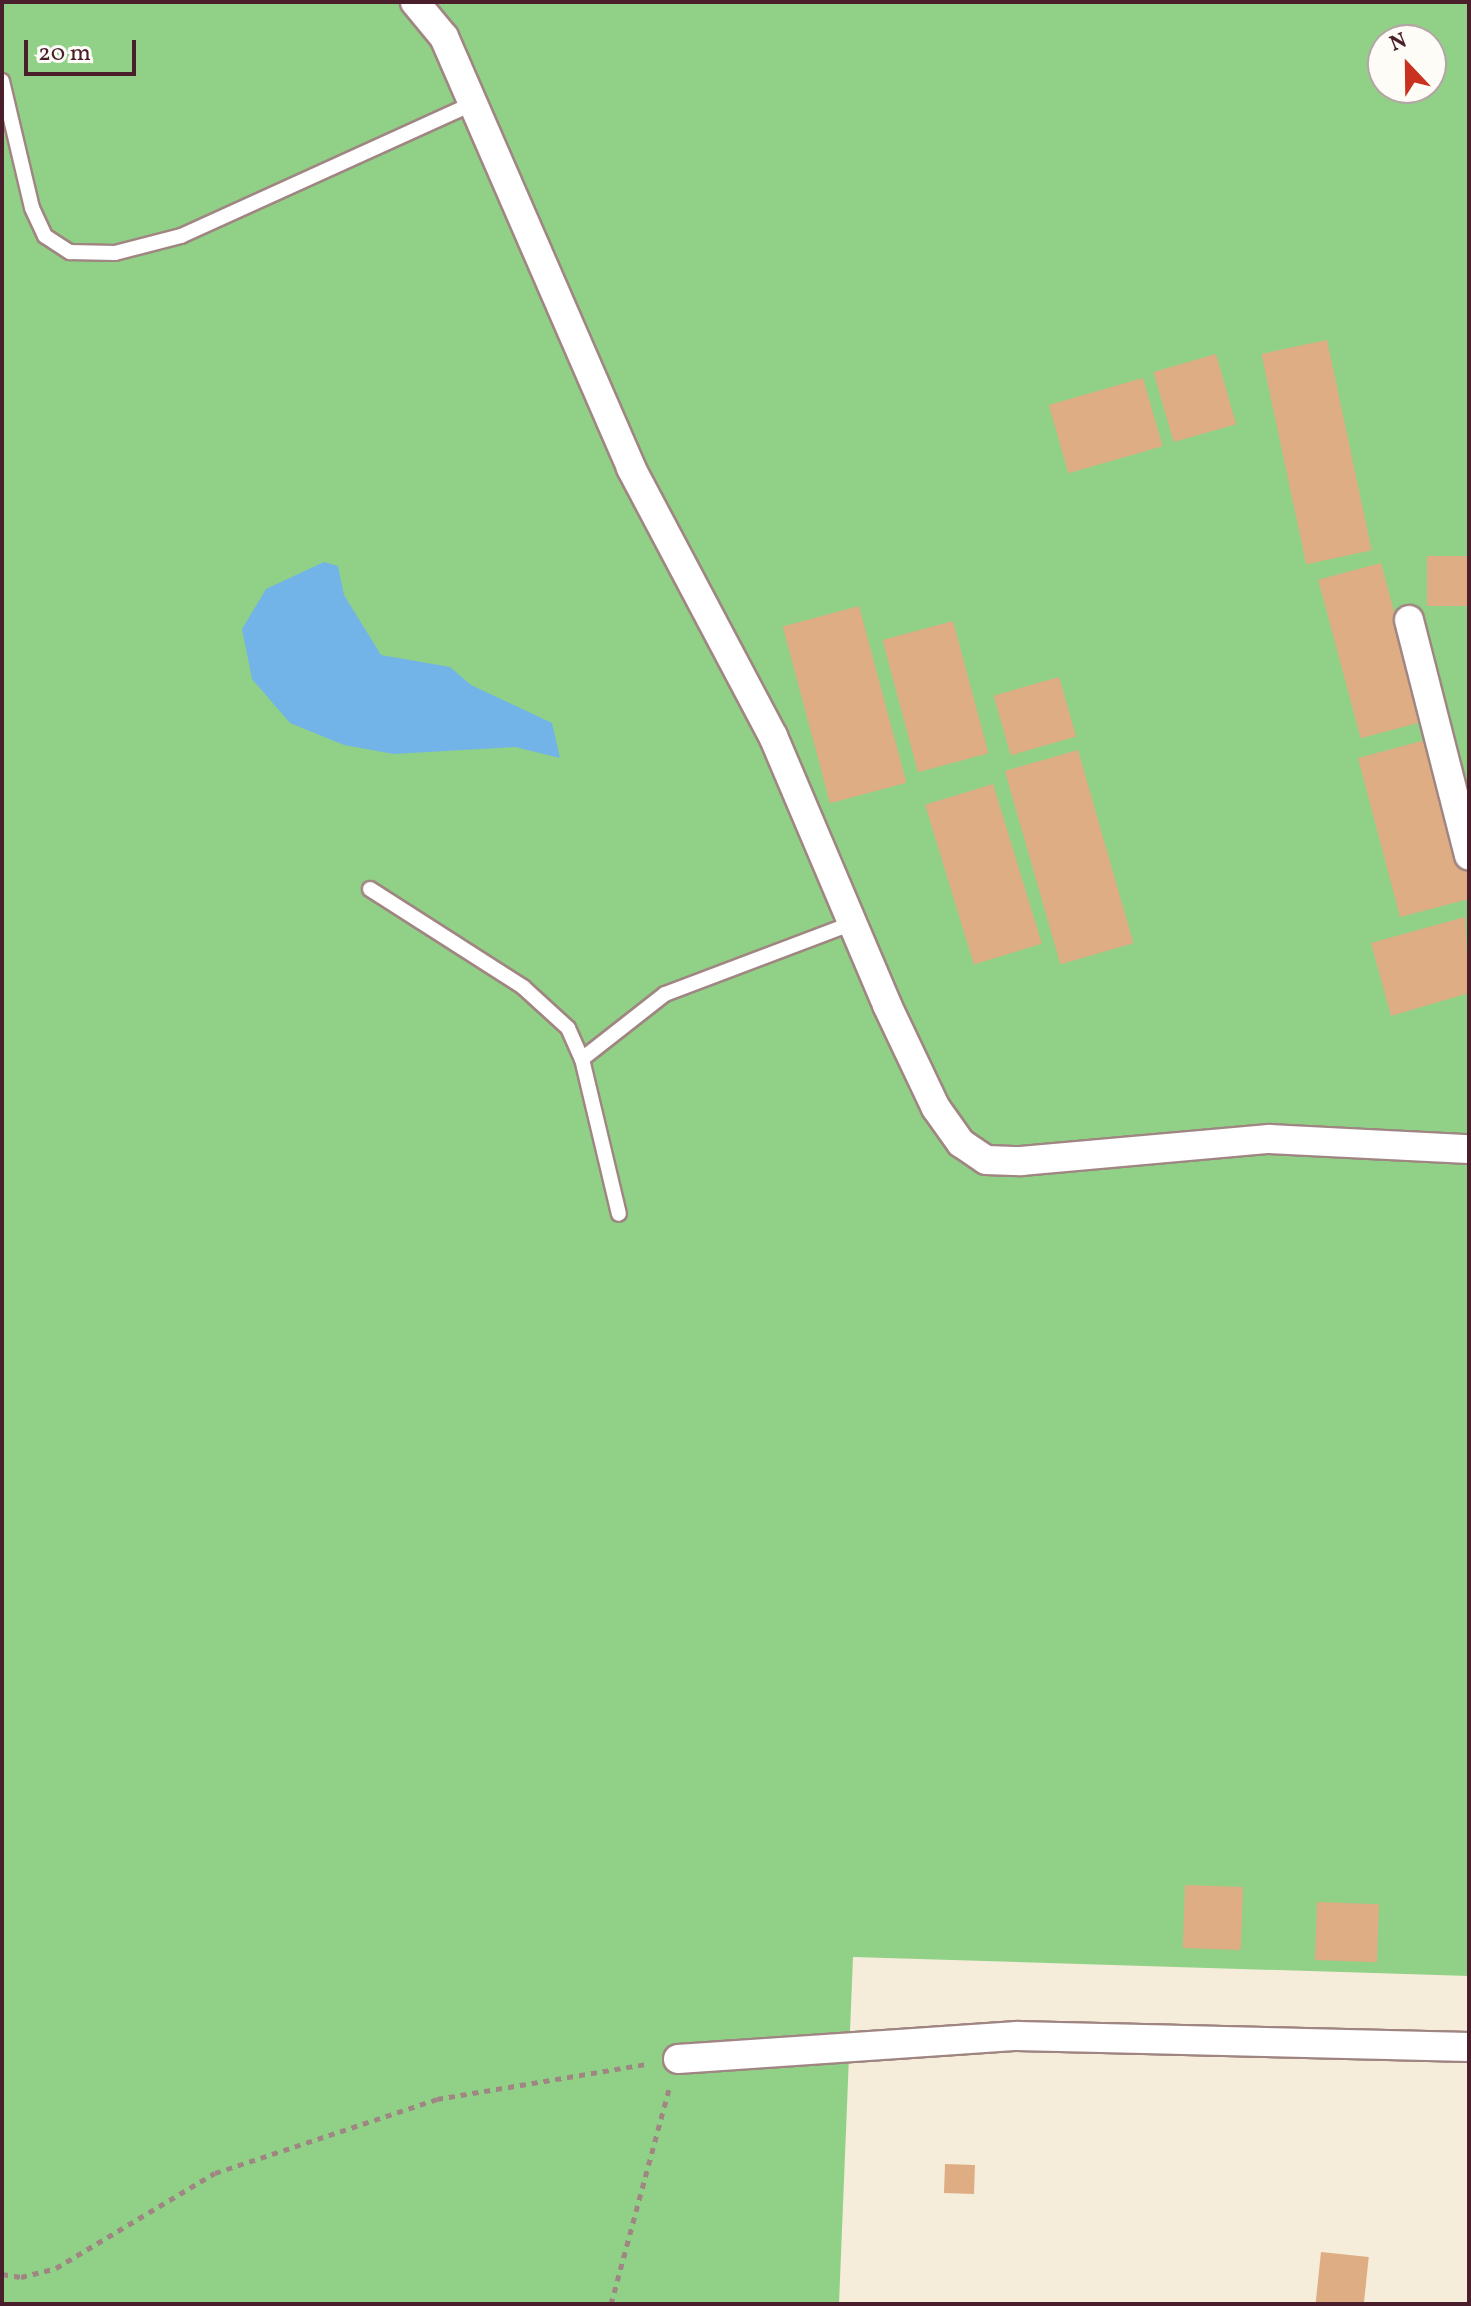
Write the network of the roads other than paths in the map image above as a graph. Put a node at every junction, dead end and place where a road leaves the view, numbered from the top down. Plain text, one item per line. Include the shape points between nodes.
1 (415, 2) edge
2 (2, 81) edge
3 (474, 103) junction
4 (1409, 620) dead end
5 (1469, 855) edge
6 (370, 889) dead end
7 (853, 923) junction
8 (582, 1059) junction
9 (1469, 1149) edge
10 (619, 1214) dead end
11 (1469, 2047) edge
12 (678, 2059) road end

1 - 3 street via 444,37
2 - 3 lane via 32,208 45,236 70,252 115,253 181,236
3 - 7 street via 631,468 773,736
4 - 5 street
6 - 8 lane via 553,1010
7 - 8 lane via 665,994
7 - 9 street via 936,1108 961,1143 986,1160 1269,1139
8 - 10 lane
11 - 12 street via 1017,2036

